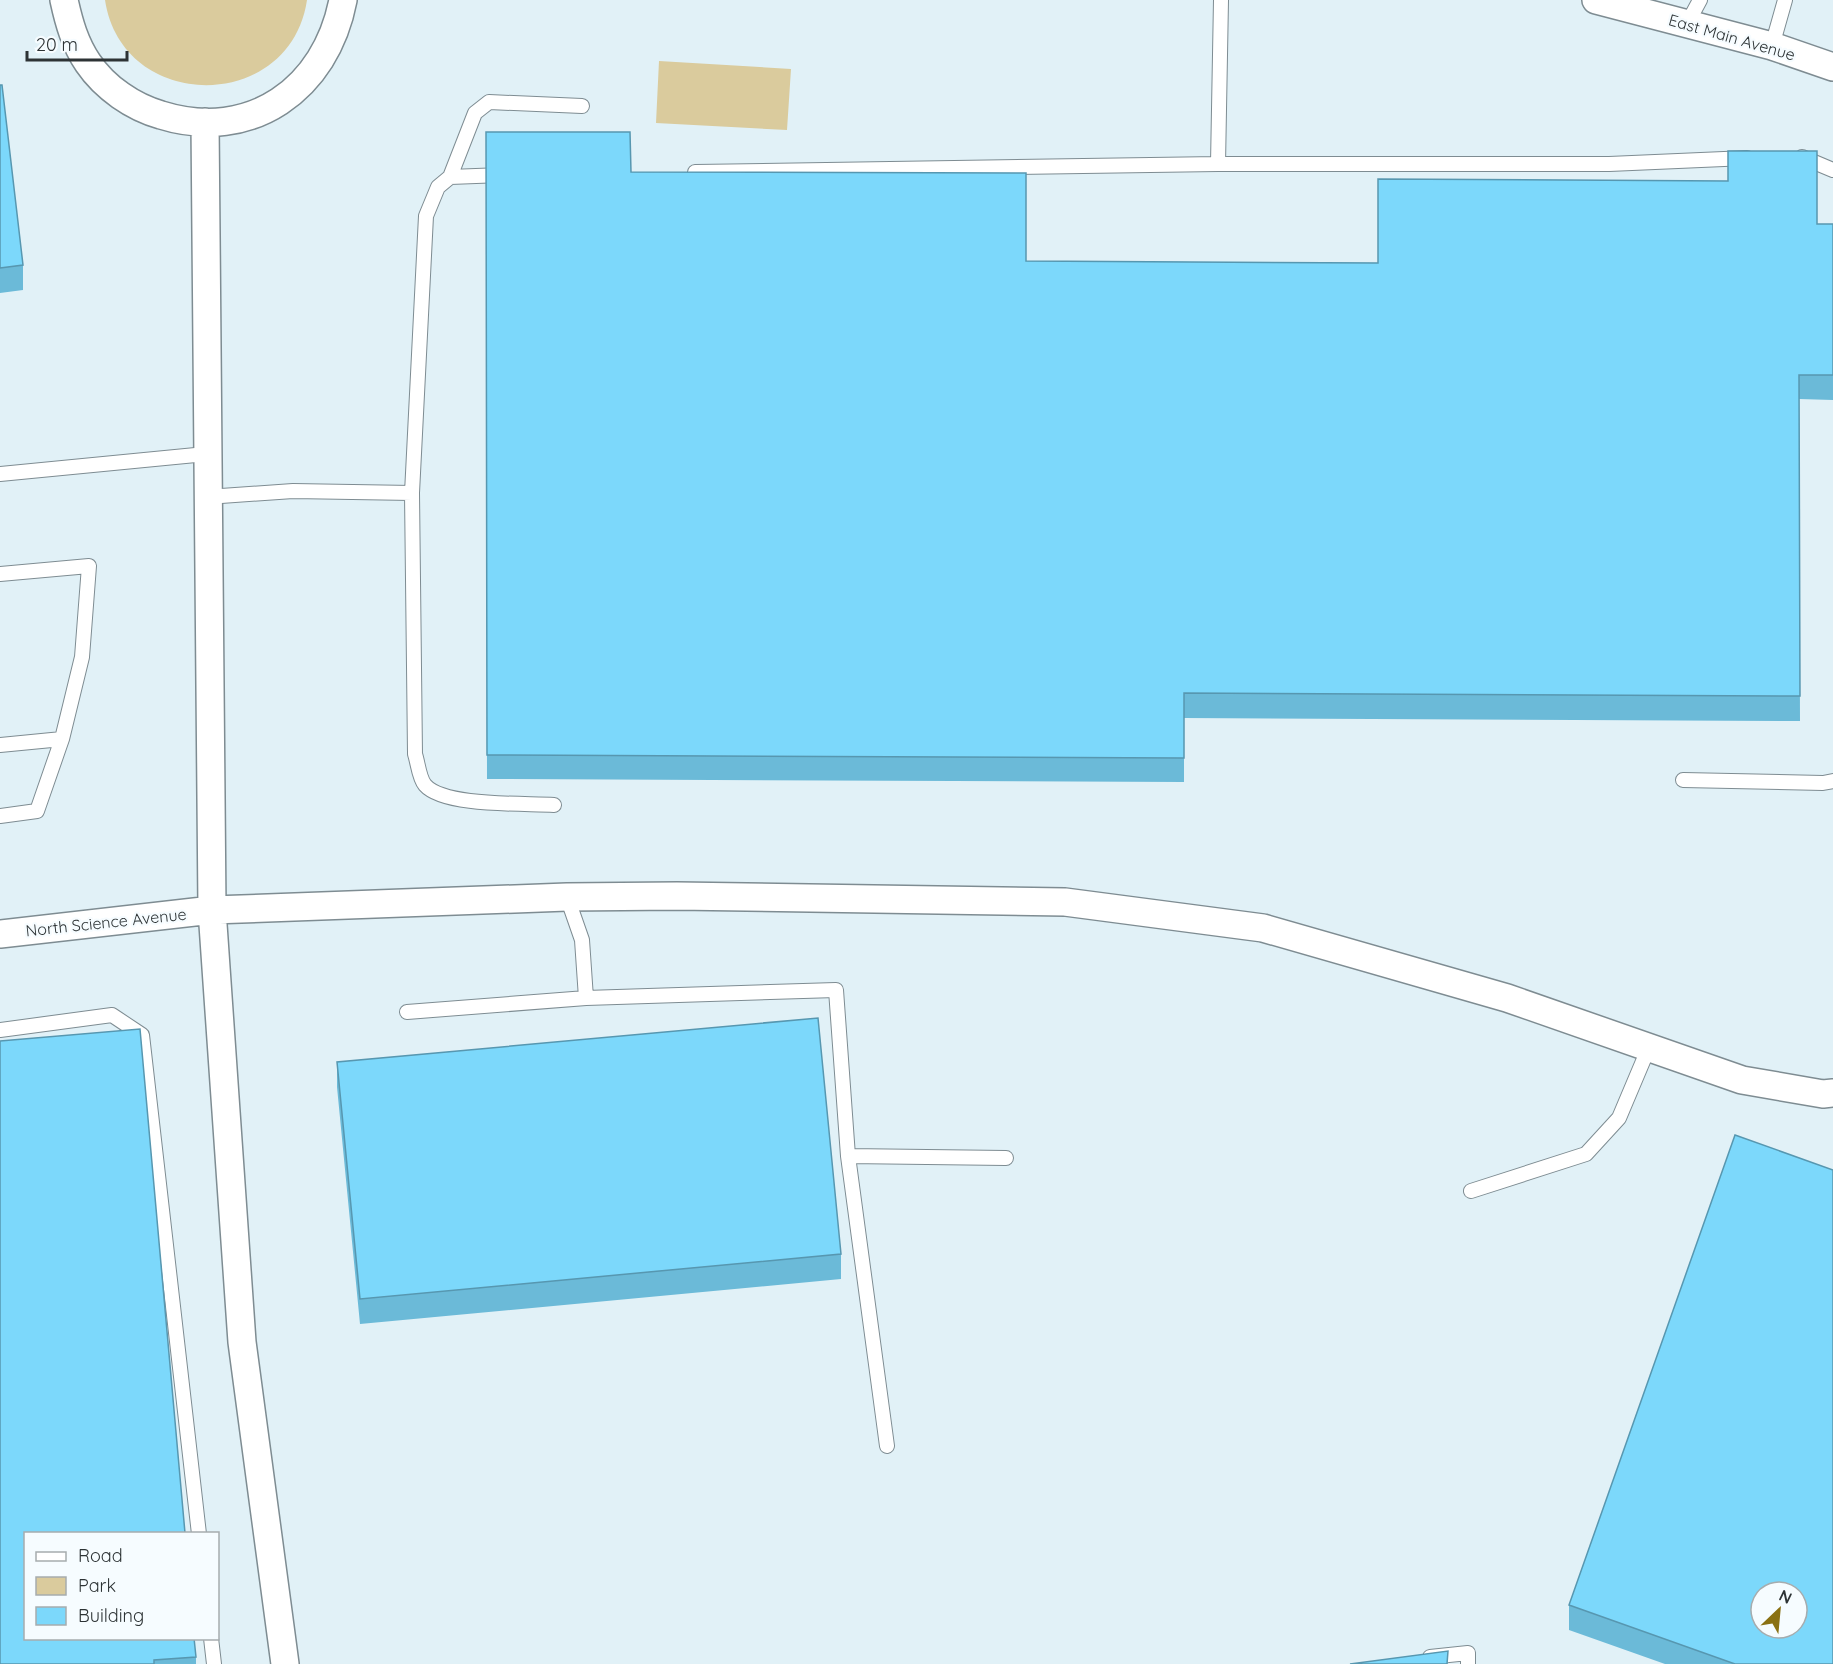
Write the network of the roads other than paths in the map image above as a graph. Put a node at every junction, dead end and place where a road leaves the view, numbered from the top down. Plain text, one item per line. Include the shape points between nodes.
1 (64, 0) edge
2 (343, 0) edge
3 (1221, 0) edge
4 (1596, 0) edge
5 (1700, 0) edge
6 (1785, 0) edge
7 (1687, 24) junction
8 (1772, 46) junction
9 (1833, 67) edge
10 (582, 106) dead end
11 (204, 122) junction
12 (1787, 156) edge
13 (1764, 157) edge
14 (1218, 164) junction
15 (1833, 170) edge
16 (681, 172) edge
17 (514, 175) edge
18 (450, 177) junction
19 (206, 454) junction
20 (0, 474) edge
21 (412, 493) junction
22 (207, 497) junction
23 (0, 574) edge
24 (62, 739) junction
25 (0, 745) edge
26 (1683, 780) dead end
27 (1833, 781) edge
28 (554, 805) dead end
29 (0, 816) edge
30 (567, 897) junction
31 (212, 910) junction
32 (0, 934) edge
33 (586, 998) junction
34 (407, 1012) dead end
35 (0, 1030) edge
36 (1648, 1047) junction
37 (1833, 1093) edge
38 (848, 1156) junction
39 (1006, 1158) dead end
40 (1471, 1191) dead end
41 (887, 1446) dead end
42 (199, 1532) edge
43 (211, 1640) edge
44 (1411, 1659) edge
45 (214, 1664) edge
46 (285, 1664) edge
47 (1468, 1664) edge

1 - 11 street via 71,30 89,64 114,91 146,111 181,122
2 - 11 street via 330,45 302,83 264,110 219,123
3 - 14 lane
4 - 7 street, East Main Avenue
5 - 7 lane
6 - 8 lane
7 - 8 street, East Main Avenue
8 - 9 street, East Main Avenue
10 - 18 lane via 489,102 475,113
11 - 19 street
12 - 15 lane via 1799,156
13 - 14 lane via 1609,164
14 - 16 lane
17 - 18 lane
18 - 21 lane via 438,187 426,216
19 - 20 lane
19 - 22 street
21 - 22 lane via 293,491
21 - 28 lane via 415,754 424,784 438,795 466,801
22 - 31 street
23 - 24 lane via 89,567 82,657
24 - 25 lane
24 - 29 lane via 37,811
26 - 27 lane
30 - 31 street, North Science Avenue
30 - 33 lane via 582,940
30 - 36 street, North Science Avenue via 1065,902 1263,928 1507,998
31 - 32 street, North Science Avenue
31 - 46 street via 242,1342
33 - 34 lane
33 - 38 lane via 836,990
35 - 42 lane via 112,1015 142,1035
36 - 37 street, North Science Avenue via 1742,1080
36 - 40 lane via 1619,1118 1586,1154
38 - 39 lane
38 - 41 lane
43 - 45 lane
44 - 47 lane via 1468,1653

